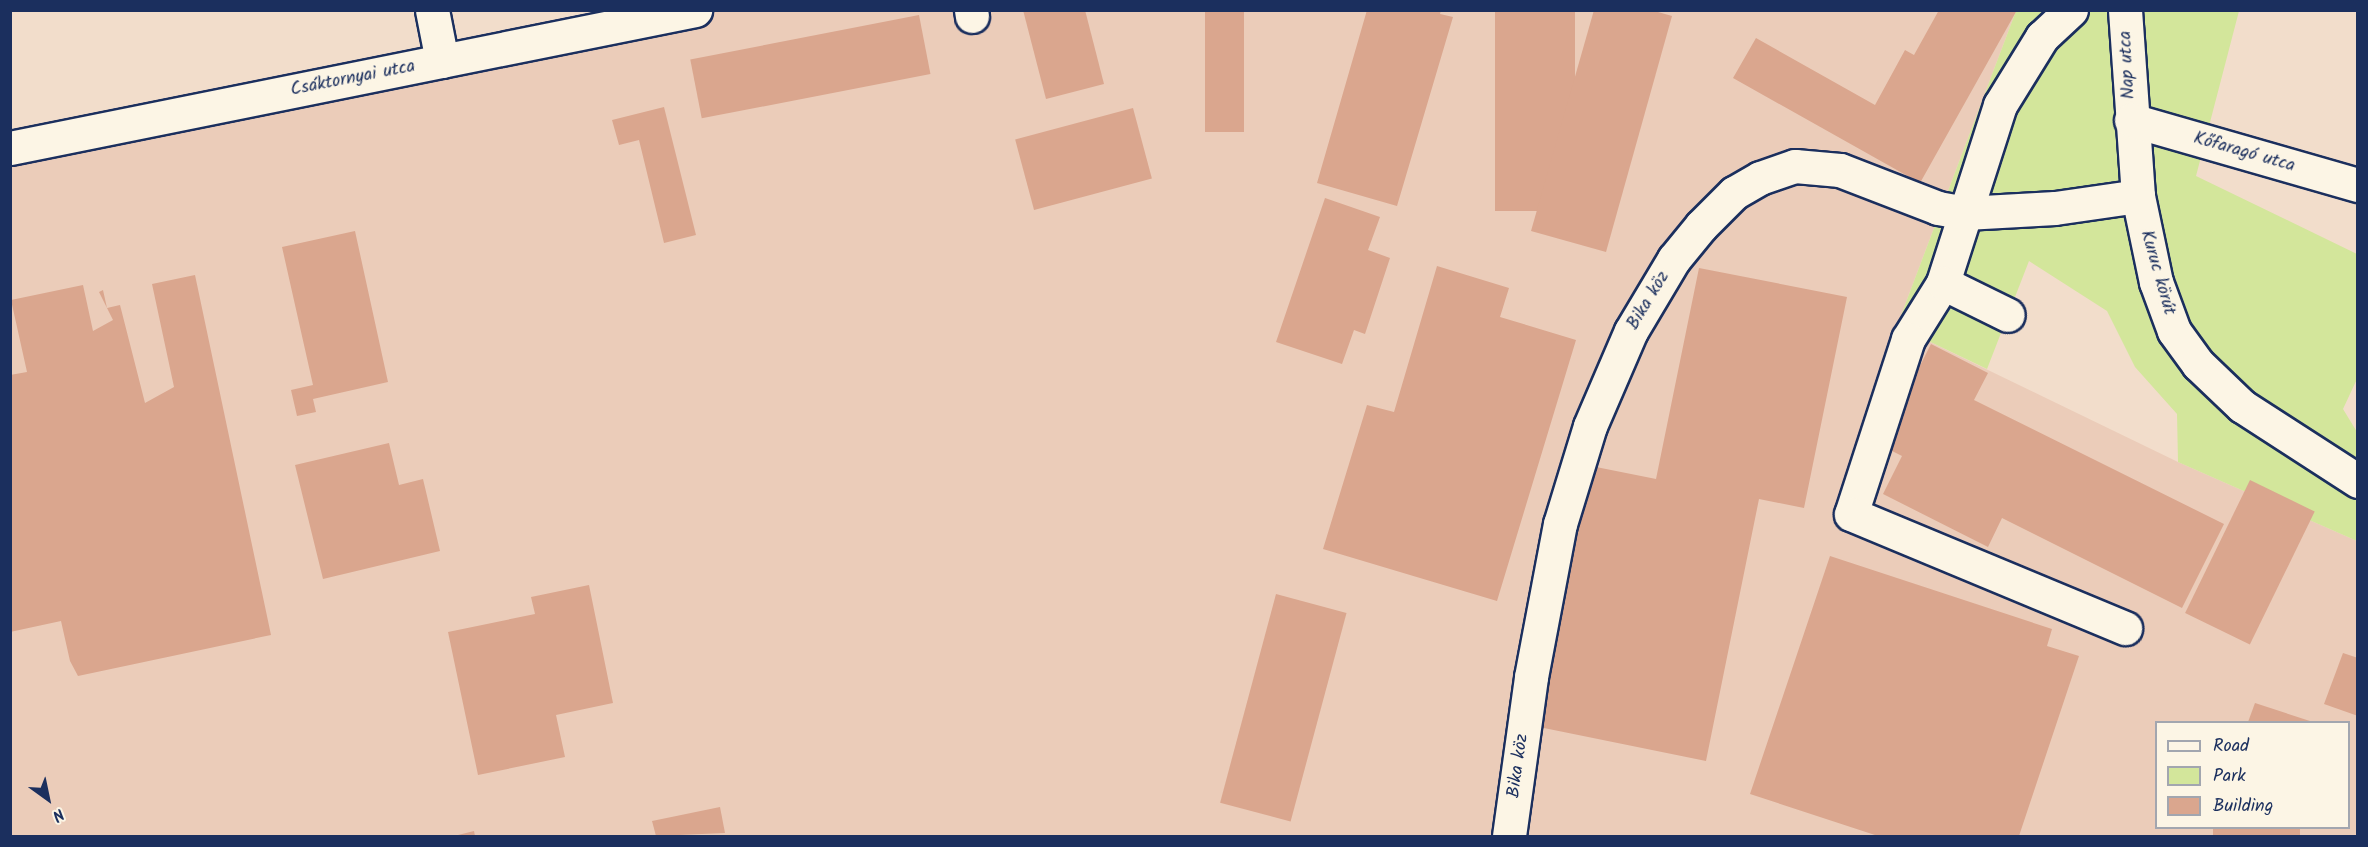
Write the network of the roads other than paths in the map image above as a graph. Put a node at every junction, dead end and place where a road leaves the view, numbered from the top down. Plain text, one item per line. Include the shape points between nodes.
1 (432, 10) edge
2 (695, 10) edge
3 (2071, 10) edge
4 (2125, 10) edge
5 (442, 61) junction
6 (2131, 120) junction
7 (10, 148) edge
8 (2358, 185) edge
9 (2138, 196) junction
10 (1965, 213) junction
11 (1942, 283) junction
12 (2008, 315) dead end
13 (2358, 481) edge
14 (2125, 628) dead end
15 (1509, 837) edge

1 - 5 street
2 - 5 street, Csáktornyai utca
3 - 10 street via 2042,37 2000,105
4 - 6 street, Nap utca
5 - 7 street, Csáktornyai utca
6 - 8 street, Kőfaragó utca
6 - 9 street, Kuruc körút
9 - 10 street, Bika köz via 2055,208
9 - 13 street, Kuruc körút via 2156,282 2174,331 2198,364 2242,406
10 - 11 street
10 - 15 street, Bika köz via 1938,208 1840,170 1795,166 1760,178 1734,193 1674,259 1631,331 1590,426 1560,524 1531,677
11 - 12 street
11 - 14 street via 1908,339 1851,514

